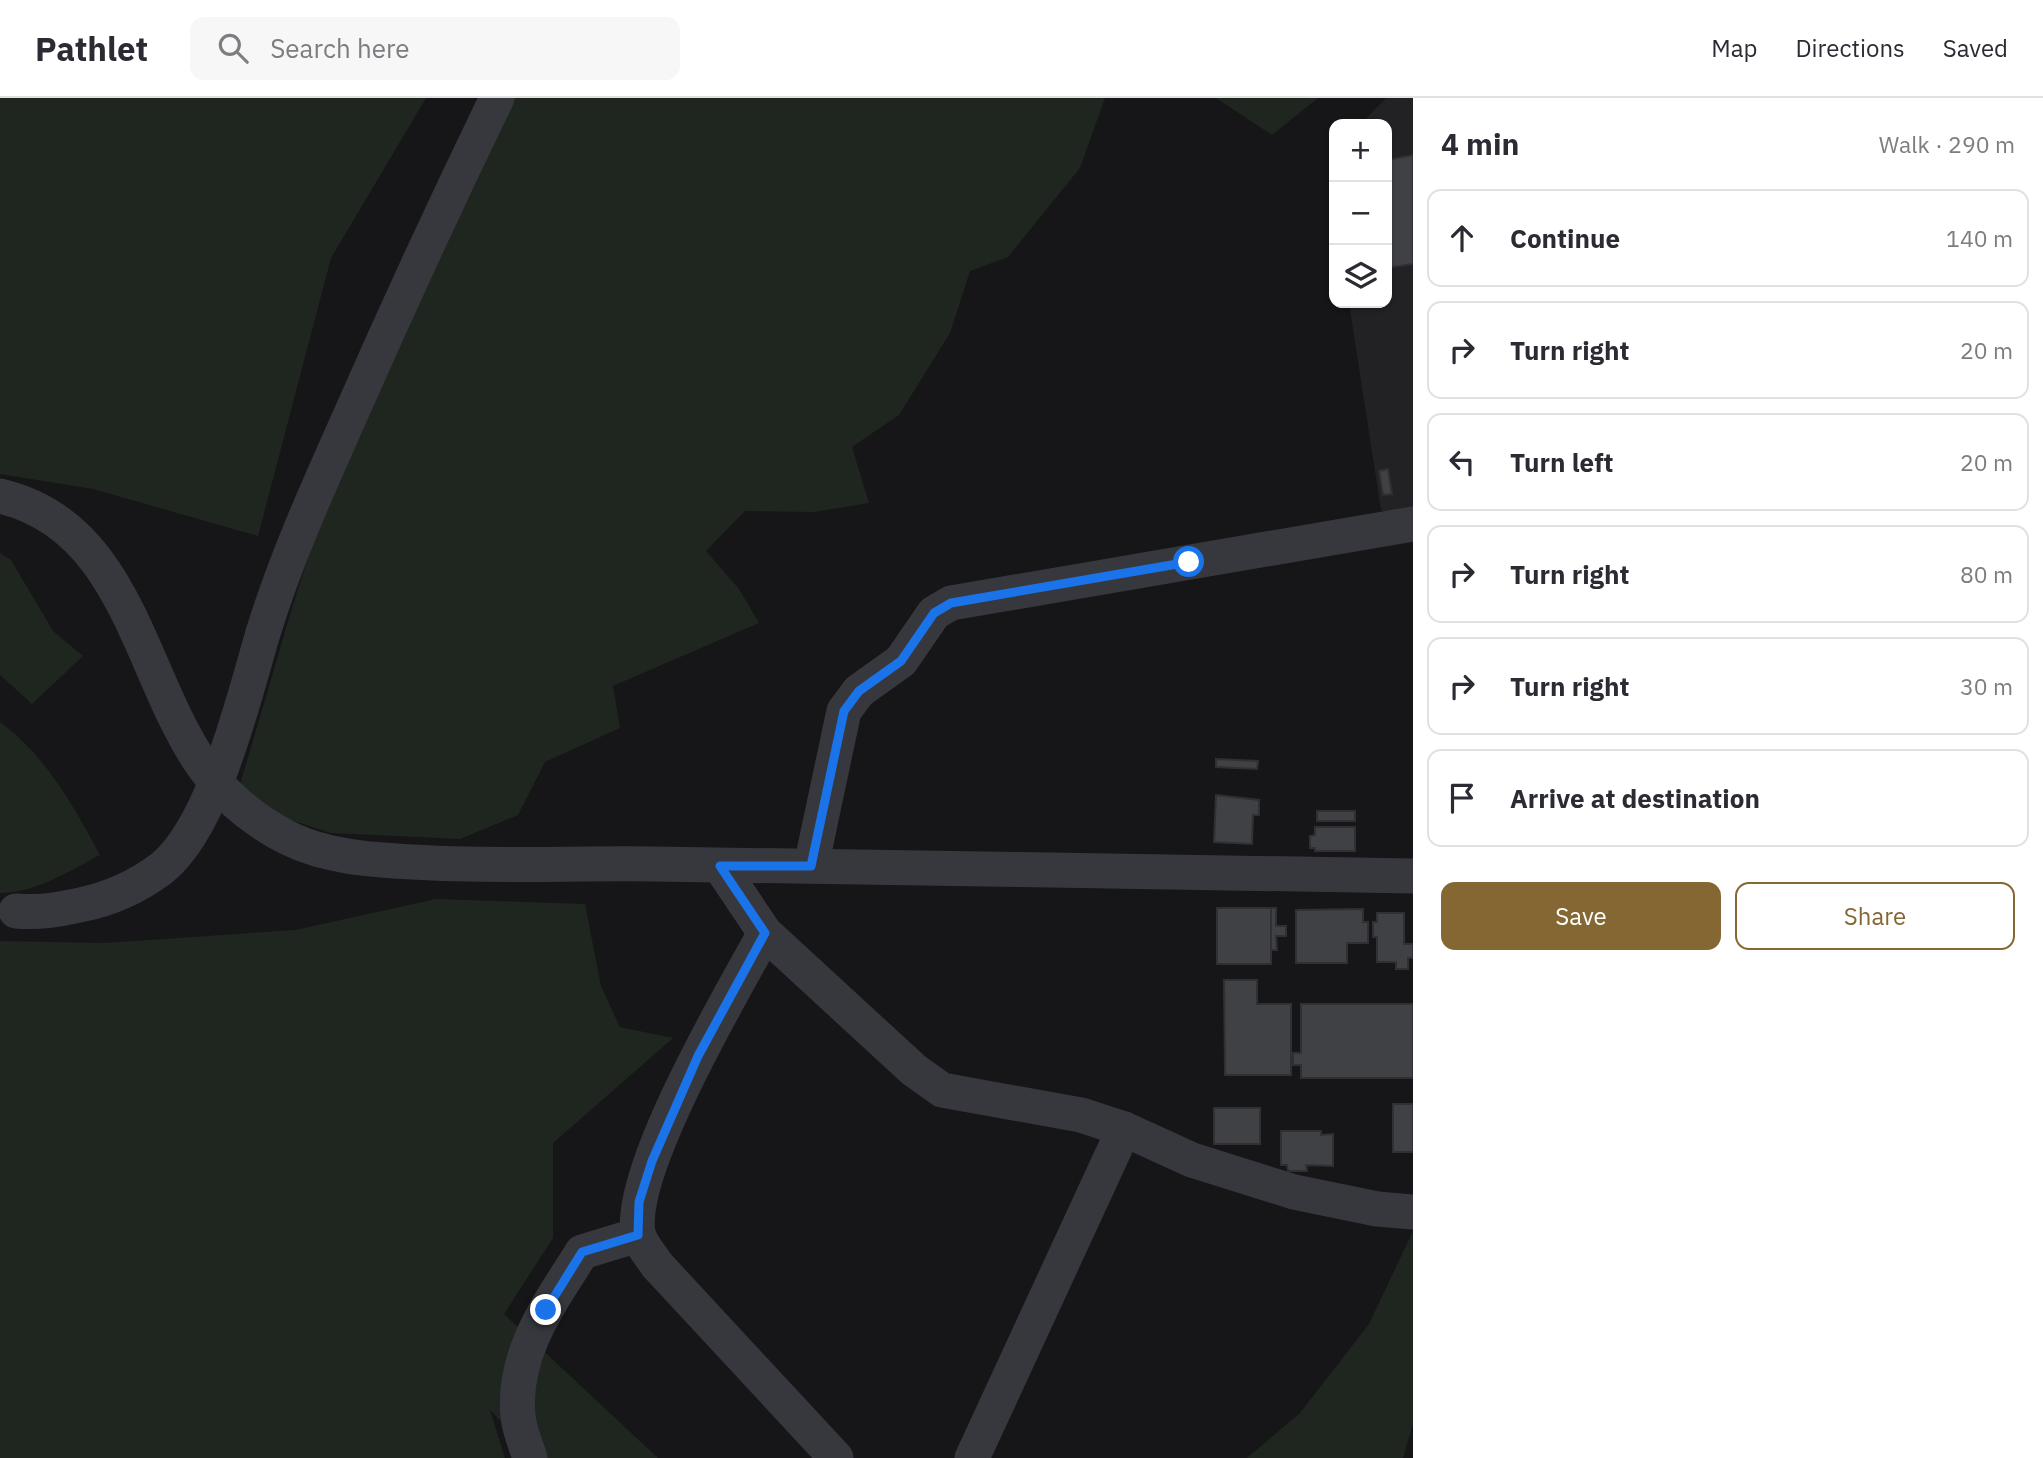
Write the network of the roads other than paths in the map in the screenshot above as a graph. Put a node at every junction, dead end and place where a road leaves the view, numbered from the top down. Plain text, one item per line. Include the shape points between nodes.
1 (498, 98) edge
2 (0, 496) edge
3 (1413, 524) edge
4 (720, 866) junction
5 (811, 866) junction
6 (1413, 876) edge
7 (8, 907) edge
8 (765, 933) junction
9 (1124, 1129) junction
10 (1413, 1212) edge
11 (638, 1235) junction
12 (530, 1458) edge
13 (836, 1458) edge
14 (972, 1458) edge

1 - 7 street, bridge via 318,486 283,570 227,755 192,830 163,867 112,898 42,913
2 - 4 street via 54,519 100,560 201,764 230,798 293,840 332,853 410,862
3 - 5 street via 965,600 942,608 901,661 859,691 844,711
4 - 5 street
4 - 8 street
5 - 6 street
8 - 9 street via 914,1070 942,1090 1081,1115
8 - 11 street via 698,1056 652,1161 639,1202
9 - 10 street via 1192,1160 1294,1192
9 - 14 street
11 - 12 street via 582,1252 534,1330 520,1367 518,1417
11 - 13 street via 657,1265

